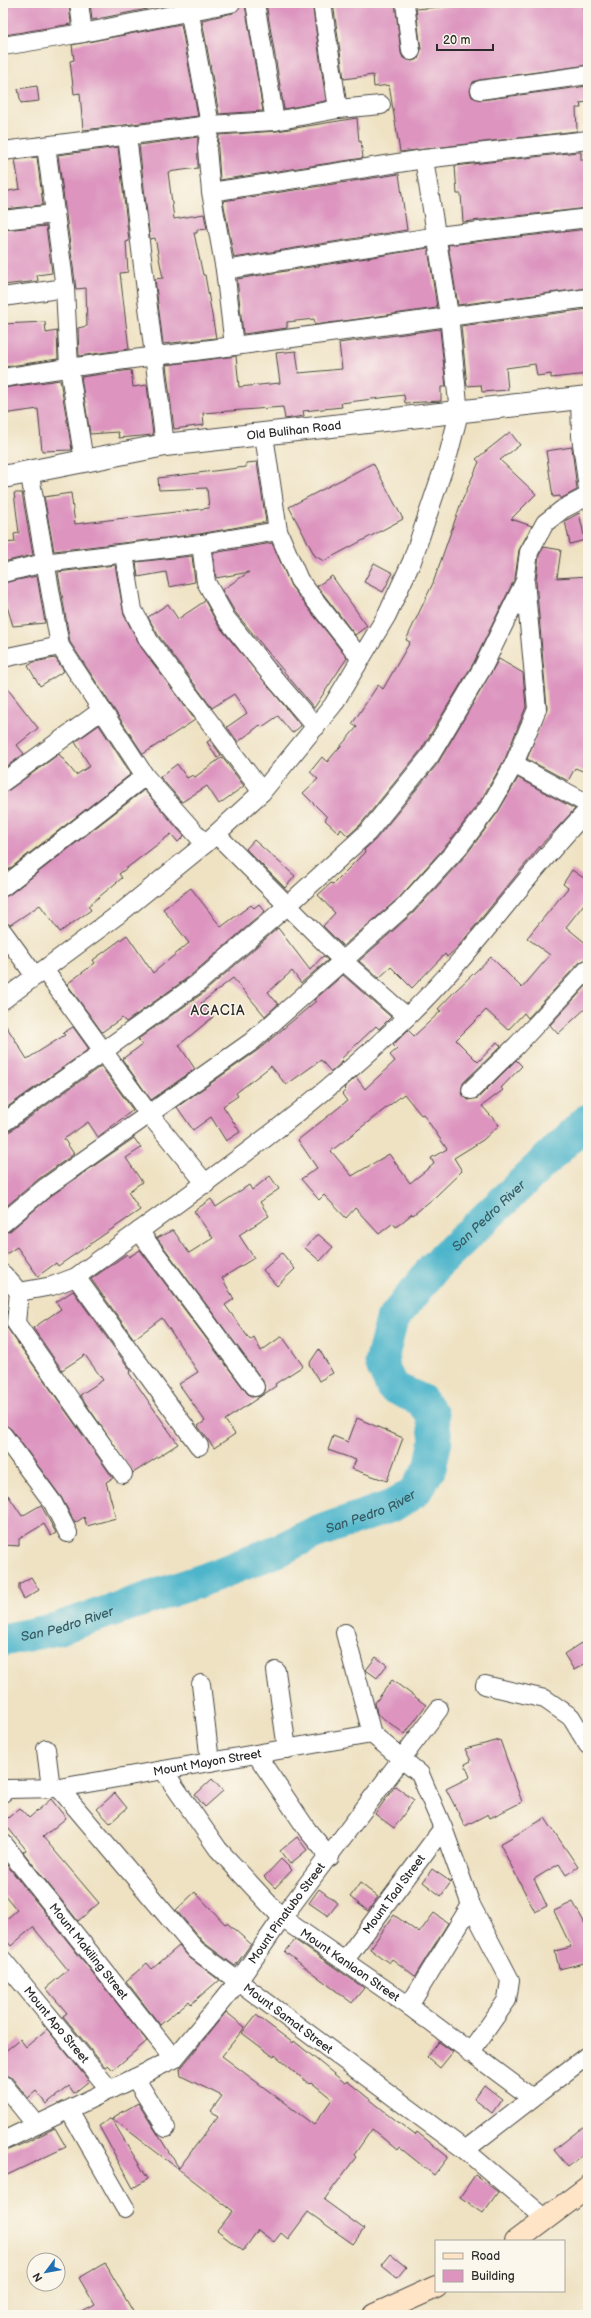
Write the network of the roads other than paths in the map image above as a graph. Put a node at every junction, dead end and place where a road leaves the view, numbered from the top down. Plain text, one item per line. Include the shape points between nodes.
1 (79, 3) edge
2 (231, 3) edge
3 (255, 3) edge
4 (322, 3) edge
5 (405, 3) edge
6 (189, 7) edge
7 (84, 32) junction
8 (3, 46) edge
9 (411, 51) dead end
10 (588, 75) edge
11 (480, 90) dead end
12 (381, 105) dead end
13 (338, 109) junction
14 (275, 121) junction
15 (210, 125) junction
16 (127, 136) junction
17 (588, 140) edge
18 (46, 146) junction
19 (3, 151) edge
20 (424, 159) junction
21 (212, 192) junction
22 (54, 214) junction
23 (588, 218) edge
24 (3, 220) edge
25 (438, 236) junction
26 (225, 270) junction
27 (64, 288) junction
28 (3, 297) edge
29 (588, 298) edge
30 (449, 315) junction
31 (234, 346) junction
32 (154, 355) junction
33 (68, 367) junction
34 (3, 378) edge
35 (584, 398) edge
36 (459, 413) junction
37 (264, 435) junction
38 (165, 445) junction
39 (84, 462) junction
40 (30, 470) junction
41 (3, 477) edge
42 (588, 489) edge
43 (588, 496) edge
44 (278, 531) junction
45 (201, 544) junction
46 (124, 554) junction
47 (44, 563) junction
48 (3, 573) edge
49 (525, 581) junction
50 (60, 646) junction
51 (3, 658) edge
52 (361, 659) junction
53 (102, 710) junction
54 (316, 727) junction
55 (514, 764) junction
56 (145, 776) junction
57 (3, 782) edge
58 (262, 792) junction
59 (588, 804) edge
60 (588, 810) edge
61 (210, 839) junction
62 (3, 887) edge
63 (287, 906) junction
64 (3, 932) edge
65 (342, 960) junction
66 (588, 969) edge
67 (40, 974) junction
68 (3, 1000) edge
69 (407, 1017) junction
70 (103, 1052) junction
71 (471, 1090) dead end
72 (149, 1114) junction
73 (3, 1123) edge
74 (206, 1184) junction
75 (3, 1223) edge
76 (139, 1230) junction
77 (3, 1274) edge
78 (76, 1277) junction
79 (20, 1292) junction
80 (255, 1387) dead end
81 (3, 1435) edge
82 (199, 1446) dead end
83 (123, 1474) dead end
84 (68, 1533) dead end
85 (345, 1633) dead end
86 (276, 1671) dead end
87 (201, 1684) dead end
88 (485, 1686) dead end
89 (439, 1709) dead end
90 (372, 1734) junction
91 (588, 1745) edge
92 (46, 1749) dead end
93 (287, 1749) junction
94 (256, 1754) junction
95 (402, 1759) junction
96 (210, 1762) junction
97 (163, 1770) junction
98 (55, 1788) junction
99 (3, 1793) edge
100 (443, 1828) junction
101 (3, 1843) edge
102 (330, 1857) junction
103 (471, 1905) junction
104 (282, 1918) junction
105 (3, 1960) edge
106 (345, 1960) junction
107 (237, 1983) junction
108 (409, 2006) junction
109 (470, 2054) junction
110 (588, 2055) edge
111 (174, 2059) junction
112 (135, 2078) junction
113 (3, 2084) edge
114 (110, 2090) junction
115 (532, 2098) junction
116 (69, 2110) junction
117 (36, 2125) junction
118 (166, 2128) dead end
119 (3, 2141) edge
120 (465, 2150) junction
121 (588, 2187) edge
122 (125, 2208) dead end
123 (546, 2219) junction
124 (517, 2240) edge
125 (435, 2286) edge
126 (374, 2315) edge

1 - 7 street
2 - 6 street
3 - 14 street
4 - 13 street
5 - 9 street
6 - 7 street
6 - 15 street
7 - 8 street
10 - 11 street
12 - 13 street
13 - 14 street
14 - 15 street
15 - 16 street
15 - 21 street via 208,149
16 - 18 street
16 - 32 street
17 - 20 street
18 - 19 street
18 - 22 street
20 - 21 street
20 - 25 street
21 - 26 street
22 - 24 street
22 - 27 street
23 - 25 street
25 - 26 street
25 - 30 street
26 - 31 street
27 - 28 street
27 - 33 street
29 - 30 street
30 - 31 street
30 - 36 street
31 - 32 street
32 - 33 street
32 - 38 street
33 - 34 street
33 - 39 street
35 - 36 street, Old Bulihan Road
35 - 42 street via 581,436
36 - 37 street, Old Bulihan Road
36 - 52 street via 449,452 412,561 387,615
37 - 38 street, Old Bulihan Road
37 - 44 street
38 - 39 street, Old Bulihan Road
39 - 40 street, Old Bulihan Road
40 - 41 street, Old Bulihan Road
40 - 47 street
43 - 49 street via 563,509 545,523 529,552
44 - 45 street
44 - 52 street via 299,580
45 - 46 street
45 - 54 street via 206,582 226,618
46 - 47 street
46 - 58 street via 133,610 149,641
47 - 48 street
47 - 50 street
49 - 55 street via 537,709
49 - 63 street via 483,667 430,756 368,832
50 - 51 street
50 - 53 street
52 - 54 street via 334,705
53 - 56 street
53 - 57 street
54 - 58 street
55 - 59 street
55 - 65 street via 490,806 458,848 406,905
56 - 61 street
56 - 62 street
58 - 61 street
60 - 69 street via 565,833 448,973
61 - 63 street
61 - 67 street
63 - 65 street
63 - 70 street via 197,984
64 - 67 street
65 - 69 street
65 - 72 street via 251,1042
66 - 71 street
67 - 68 street
67 - 70 street
69 - 74 street via 330,1088
70 - 72 street
70 - 73 street
72 - 74 street
72 - 75 street via 46,1187
74 - 76 street
76 - 78 street
76 - 80 street
77 - 79 street
78 - 79 street via 52,1286
78 - 82 street
79 - 83 street via 16,1323
81 - 84 street via 54,1503
85 - 90 street
86 - 93 street
87 - 96 street
88 - 91 street via 545,1699 571,1717
89 - 95 street, Mount Pinatubo Street
90 - 93 street, Mount Mayon Street
90 - 95 street
92 - 98 street
93 - 94 street, Mount Mayon Street
94 - 96 street, Mount Mayon Street
94 - 102 street via 308,1831
95 - 100 street via 420,1774
95 - 102 street, Mount Pinatubo Street
96 - 97 street, Mount Mayon Street
97 - 98 street, Mount Mayon Street
97 - 104 street, Mount Kanlaon Street via 218,1849
98 - 99 street, Mount Mayon Street via 7,1790
98 - 107 street, Mount Samat Street via 196,1950
100 - 103 street
100 - 106 street, Mount Taal Street
101 - 111 street, Mount Makiling Street
102 - 104 street, Mount Pinatubo Street
103 - 108 street
103 - 109 street via 510,1980 507,2000
104 - 106 street, Mount Kanlaon Street
104 - 107 street, Mount Pinatubo Street
105 - 114 street, Mount Apo Street
106 - 108 street, Mount Kanlaon Street
107 - 111 street, Mount Pinatubo Street
107 - 120 street, Mount Samat Street
108 - 109 street, Mount Kanlaon Street
109 - 115 street, Mount Kanlaon Street
110 - 115 street
111 - 112 street, Mount Pinatubo Street
112 - 114 street, Mount Pinatubo Street
112 - 118 street
113 - 117 street
114 - 116 street, Mount Pinatubo Street
115 - 120 street
116 - 117 street, Mount Pinatubo Street
116 - 122 street
117 - 119 street, Mount Pinatubo Street
120 - 123 street, Mount Samat Street
121 - 123 main road
123 - 124 main road
125 - 126 main road

